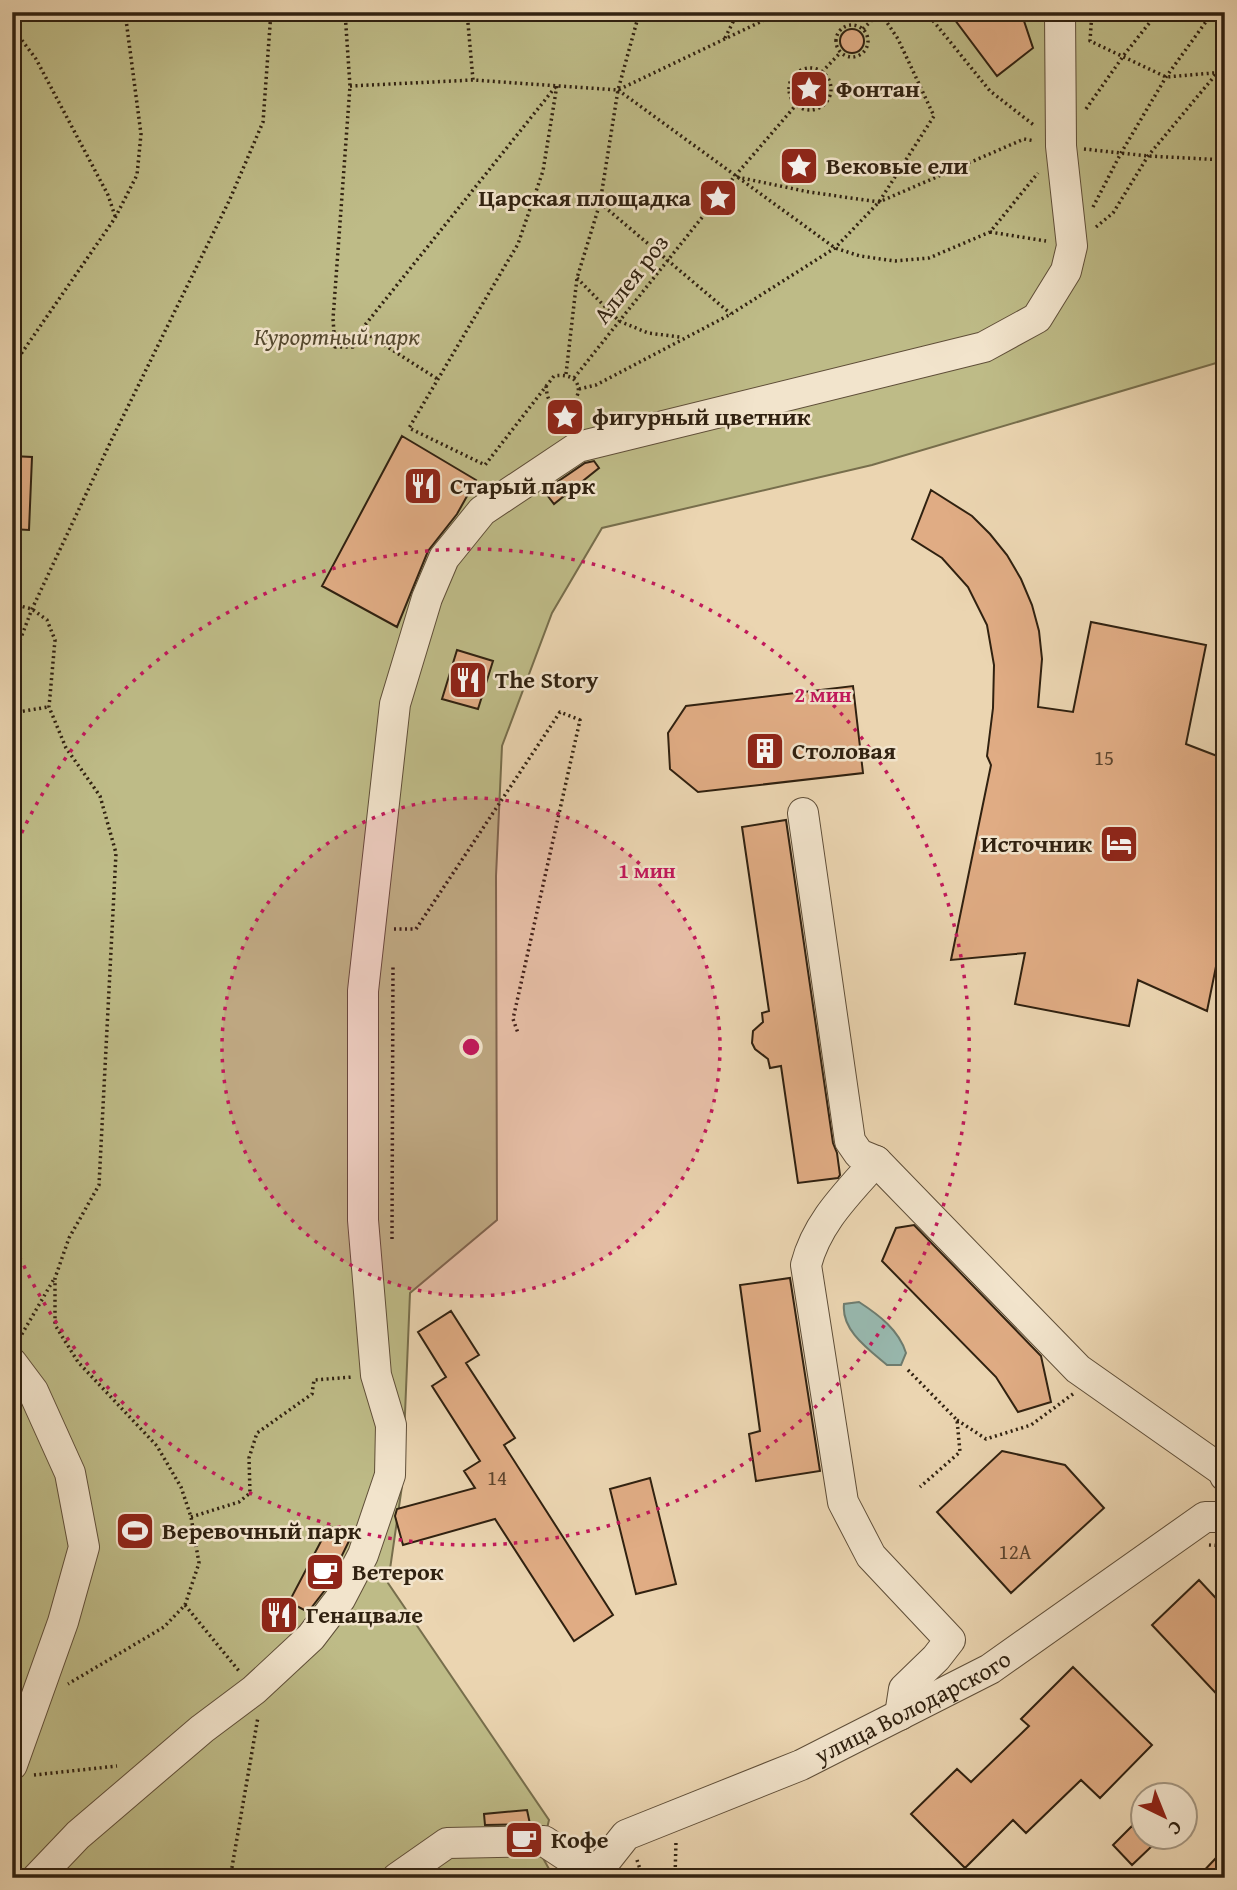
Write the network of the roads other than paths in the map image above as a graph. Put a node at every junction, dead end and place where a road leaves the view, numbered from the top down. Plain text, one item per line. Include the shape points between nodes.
1 (1060, 12) edge
2 (803, 813) dead end
3 (876, 1161) junction
4 (12, 1363) edge
5 (1225, 1476) edge
6 (1225, 1517) edge
7 (900, 1715) junction
8 (19, 1770) edge
9 (593, 1876) edge
10 (37, 1878) edge
11 (397, 1878) edge

1 - 10 street via 1060,146 1072,246 1066,271 1037,318 984,347 578,447 482,511 444,558 395,704 363,991 363,1220 376,1375 391,1425 390,1475 363,1555 340,1599 311,1637 78,1835
2 - 3 street via 850,1140 859,1154
3 - 5 street via 1078,1369
3 - 7 street via 833,1209 812,1244 806,1265 843,1502 871,1556 950,1640 904,1689
4 - 8 street via 33,1391 70,1473 84,1546 33,1705
6 - 7 street, улица Володарского via 1205,1517 990,1669
7 - 9 street, улица Володарского via 800,1765 626,1835
9 - 11 street via 544,1841 447,1843

